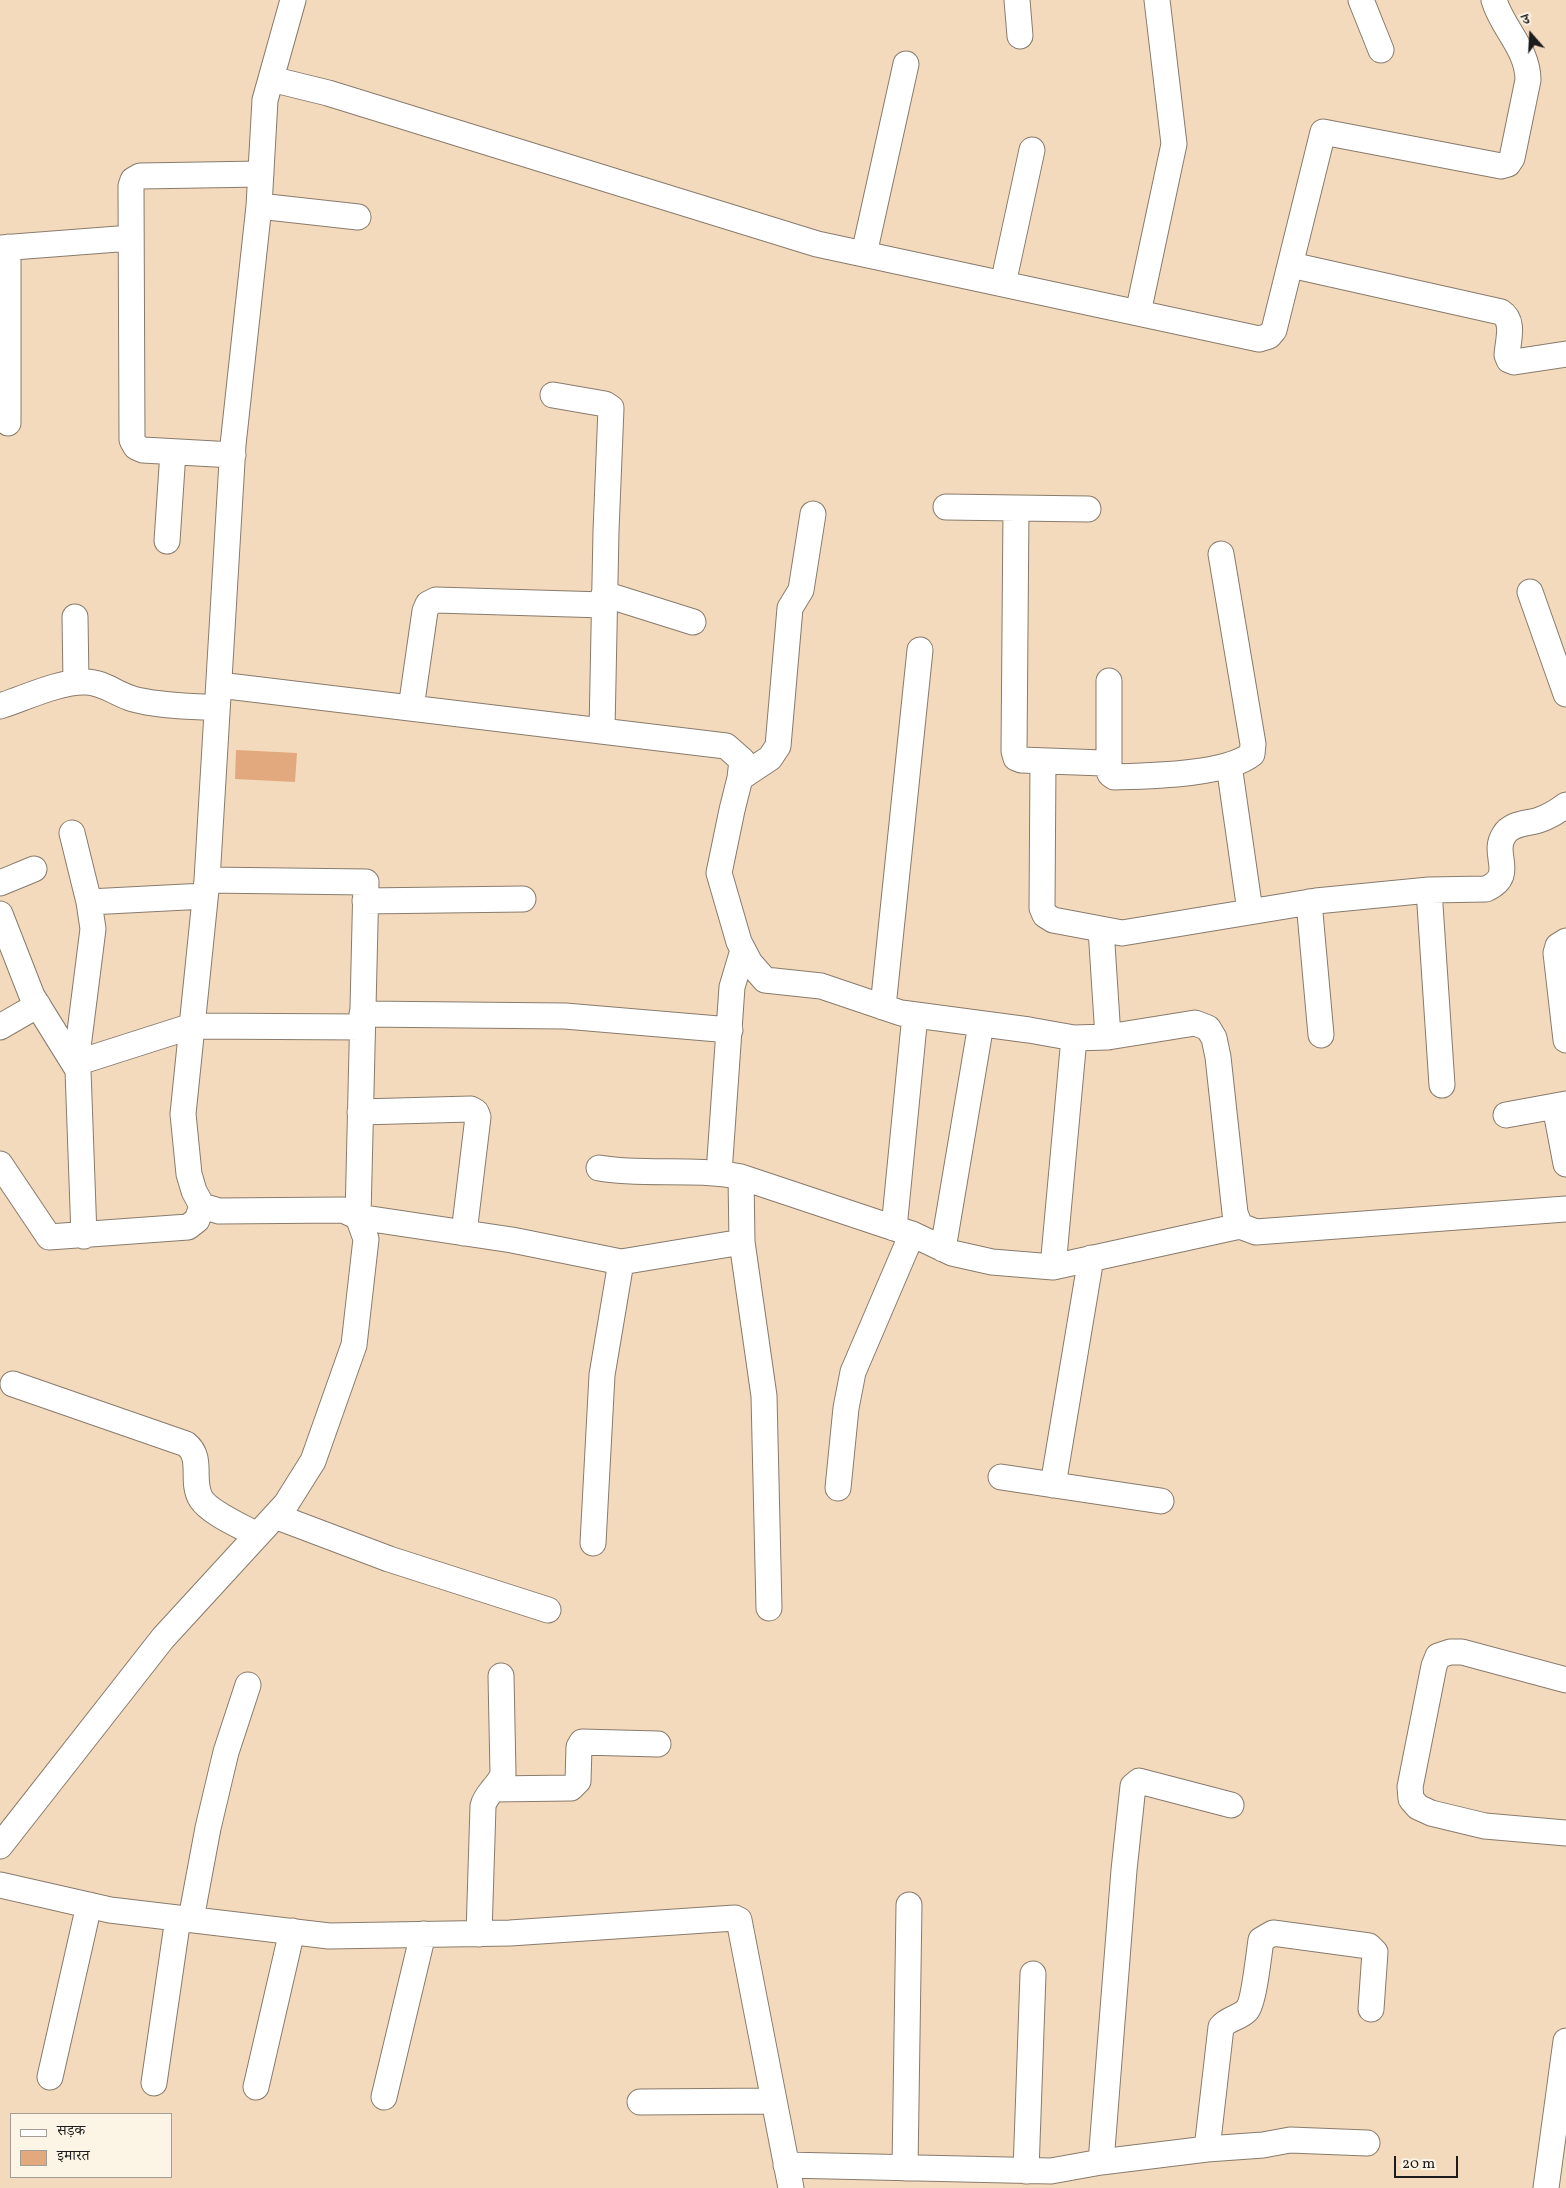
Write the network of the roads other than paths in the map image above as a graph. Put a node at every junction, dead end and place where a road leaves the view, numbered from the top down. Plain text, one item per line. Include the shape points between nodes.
1 (293, 0) edge
2 (1017, 0) edge
3 (1157, 0) edge
4 (1361, 0) edge
5 (1494, 0) edge
6 (1020, 36) dead end
7 (1381, 50) dead end
8 (906, 64) dead end
9 (271, 79) junction
10 (1032, 150) dead end
11 (261, 174) junction
12 (259, 206) junction
13 (358, 217) dead end
14 (131, 238) junction
15 (4, 248) edge
16 (864, 254) junction
17 (1292, 265) junction
18 (1003, 284) junction
19 (1138, 313) junction
20 (1566, 354) edge
21 (554, 395) dead end
22 (8, 423) dead end
23 (172, 452) junction
24 (233, 455) junction
25 (946, 507) dead end
26 (1016, 508) junction
27 (1088, 509) dead end
28 (812, 514) dead end
29 (167, 541) dead end
30 (1221, 554) dead end
31 (1530, 592) dead end
32 (604, 599) junction
33 (75, 616) dead end
34 (693, 622) dead end
35 (920, 650) dead end
36 (1108, 680) dead end
37 (76, 682) junction
38 (1566, 694) edge
39 (218, 697) junction
40 (0, 706) edge
41 (411, 708) junction
42 (602, 731) junction
43 (1042, 761) junction
44 (1229, 764) junction
45 (1109, 768) junction
46 (740, 778) junction
47 (1566, 805) edge
48 (72, 833) dead end
49 (34, 869) dead end
50 (0, 883) edge
51 (206, 888) junction
52 (1429, 890) junction
53 (523, 898) dead end
54 (365, 900) junction
55 (89, 902) junction
56 (1309, 902) junction
57 (1250, 911) junction
58 (0, 914) edge
59 (1101, 929) junction
60 (1566, 941) edge
61 (743, 950) junction
62 (38, 1005) junction
63 (883, 1007) junction
64 (915, 1015) junction
65 (362, 1020) junction
66 (981, 1024) junction
67 (192, 1026) junction
68 (0, 1027) edge
69 (730, 1030) junction
70 (1321, 1035) dead end
71 (1108, 1037) junction
72 (1074, 1038) junction
73 (1566, 1040) edge
74 (76, 1063) junction
75 (1442, 1085) dead end
76 (1560, 1105) edge
77 (360, 1112) junction
78 (1506, 1115) dead end
79 (0, 1164) edge
80 (1566, 1164) edge
81 (599, 1168) dead end
82 (730, 1175) junction
83 (202, 1206) junction
84 (1566, 1209) edge
85 (358, 1217) junction
86 (1240, 1226) junction
87 (903, 1231) junction
88 (464, 1233) junction
89 (84, 1236) junction
90 (742, 1242) junction
91 (943, 1249) junction
92 (1091, 1258) junction
93 (621, 1262) junction
94 (1053, 1266) junction
95 (13, 1384) dead end
96 (1001, 1477) dead end
97 (1053, 1485) junction
98 (838, 1488) dead end
99 (1161, 1501) dead end
100 (275, 1516) junction
101 (257, 1535) junction
102 (593, 1543) dead end
103 (769, 1608) dead end
104 (548, 1610) dead end
105 (501, 1676) dead end
106 (1566, 1680) edge
107 (248, 1685) dead end
108 (658, 1744) dead end
109 (493, 1789) junction
110 (1231, 1805) dead end
111 (1566, 1833) edge
112 (0, 1846) edge
113 (0, 1885) edge
114 (88, 1905) junction
115 (909, 1905) dead end
116 (185, 1918) junction
117 (292, 1931) junction
118 (423, 1934) junction
119 (479, 1934) junction
120 (1033, 1974) dead end
121 (1371, 2010) dead end
122 (1566, 2041) edge
123 (50, 2077) dead end
124 (154, 2082) dead end
125 (256, 2087) dead end
126 (384, 2096) dead end
127 (774, 2101) junction
128 (640, 2102) dead end
129 (1367, 2143) dead end
130 (1207, 2149) junction
131 (1101, 2162) junction
132 (905, 2168) junction
133 (1026, 2171) junction
134 (789, 2177) edge
135 (933, 2178) edge
136 (1546, 2188) edge

1 - 9 street
2 - 6 street
3 - 19 street via 1174,144
4 - 7 street
5 - 17 street via 1528,68 1512,158 1508,164 1501,166 1323,132
8 - 16 street
9 - 11 street via 265,100
9 - 16 street via 328,93 817,244
10 - 18 street
11 - 12 street
11 - 14 street via 140,176 133,180 131,186
12 - 13 street
12 - 24 street
14 - 15 street
14 - 23 street via 132,440 143,450
15 - 22 street
16 - 18 street
17 - 19 street via 1274,330 1260,339
17 - 20 street via 1501,312 1510,322 1507,355 1514,362
18 - 19 street
21 - 32 street via 605,404 611,408
23 - 24 street
23 - 29 street
24 - 39 street
25 - 26 street
26 - 27 street
26 - 43 street via 1014,751 1016,758 1021,760
28 - 46 street via 801,590 790,608 778,746 770,758
30 - 44 street via 1253,744 1252,754
31 - 38 street
32 - 34 street
32 - 41 street via 436,600 428,604
32 - 42 street
33 - 37 street
35 - 63 street
36 - 45 street
37 - 39 street via 101,684 144,701
37 - 40 street
39 - 41 street
39 - 51 street
41 - 42 street
42 - 46 street via 726,746 742,760
43 - 45 street via 1103,763
43 - 59 street via 1042,908 1045,916 1053,920
44 - 45 street via 1177,774 1114,777
44 - 57 street
46 - 61 street via 719,873
47 - 52 street via 1540,820 1510,827 1503,836 1500,849 1503,870 1494,886 1486,889
48 - 55 street
49 - 50 street
51 - 54 street via 366,882
51 - 55 street
51 - 67 street
52 - 56 street
52 - 75 street
53 - 54 street
54 - 65 street
55 - 74 street via 93,946
56 - 57 street
56 - 70 street
57 - 59 street via 1122,933
58 - 62 street
59 - 71 street
60 - 73 street via 1558,946 1556,953
61 - 63 street via 765,980 821,986
61 - 69 street via 732,987
62 - 68 street
62 - 74 street
63 - 64 street
64 - 66 street
64 - 87 street
65 - 67 street
65 - 69 street via 565,1016
65 - 77 street
66 - 72 street
66 - 91 street
67 - 74 street
67 - 83 street via 183,1114 189,1174
69 - 82 street
71 - 72 street
71 - 86 street via 1195,1023 1208,1028 1218,1057 1235,1213
72 - 94 street
74 - 89 street
76 - 78 street
76 - 80 street
77 - 85 street
77 - 88 street via 471,1109 476,1112
79 - 89 street via 49,1237
81 - 82 street via 621,1172
82 - 87 street
82 - 90 street
83 - 85 street via 219,1211 343,1210
83 - 89 street via 196,1220 188,1227
84 - 86 street via 1256,1232
85 - 88 street
85 - 100 street via 366,1239 354,1345 313,1461
86 - 92 street
87 - 91 street
87 - 98 street via 853,1372
88 - 93 street
90 - 93 street
90 - 103 street via 764,1396
91 - 94 street via 971,1259
92 - 94 street
92 - 97 street
93 - 102 street via 602,1375
95 - 101 street via 186,1444 193,1449 196,1458 197,1488 206,1505
96 - 97 street
97 - 99 street
100 - 101 street
100 - 104 street via 389,1559
101 - 112 street via 163,1638
105 - 109 street via 503,1774
106 - 111 street via 1462,1652 1438,1656 1410,1787 1411,1799 1418,1807 1431,1813 1485,1826
107 - 116 street via 226,1752
108 - 109 street via 582,1742 576,1786
109 - 119 street via 483,1806
110 - 131 street via 1139,1781 1133,1786
113 - 114 street
114 - 116 street
114 - 123 street
115 - 132 street
116 - 117 street
116 - 124 street
117 - 118 street via 329,1936
117 - 125 street
118 - 119 street
118 - 126 street
119 - 127 street via 739,1920
120 - 133 street
121 - 130 street via 1375,1952 1369,1946 1273,1933 1266,1935 1261,1940 1250,2006 1243,2014 1226,2020 1221,2027
122 - 136 street
127 - 128 street
127 - 134 street
129 - 130 street via 1290,2140
130 - 131 street
131 - 133 street via 1051,2171
132 - 134 street
132 - 135 street
133 - 135 street

